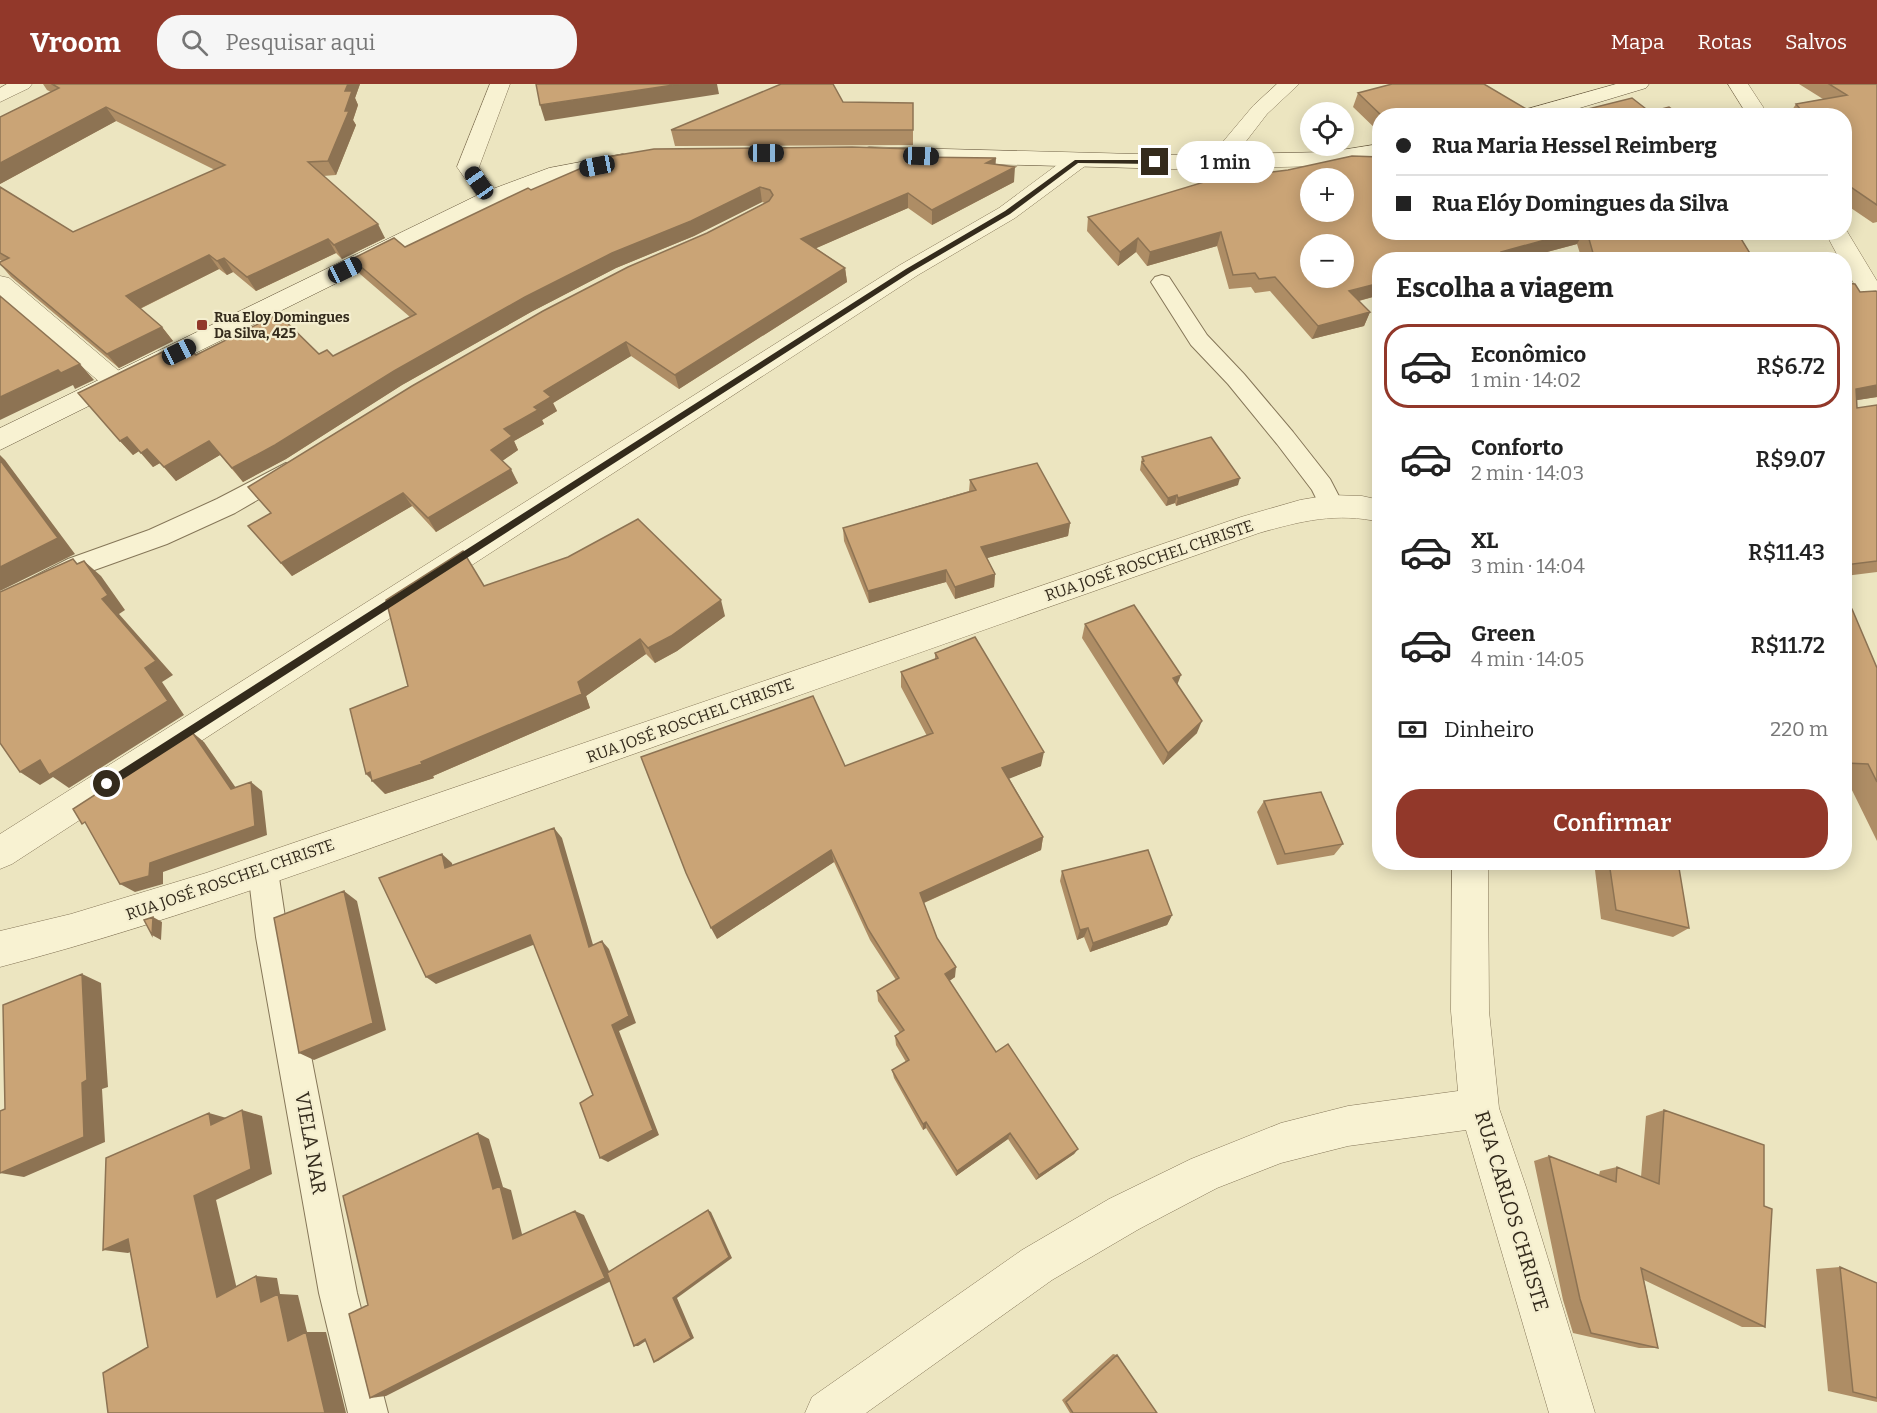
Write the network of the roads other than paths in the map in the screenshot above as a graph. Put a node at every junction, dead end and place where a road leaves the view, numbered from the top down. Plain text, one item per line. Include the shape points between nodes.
1 (22, 84) edge
2 (500, 84) edge
3 (1289, 84) edge
4 (1639, 84) edge
5 (1738, 84) edge
6 (0, 96) edge
7 (1556, 108) edge
8 (1754, 108) edge
9 (1372, 152) edge
10 (854, 153) edge
11 (646, 157) edge
12 (1077, 161) junction
13 (1219, 161) junction
14 (489, 198) junction
15 (1845, 240) edge
16 (1866, 258) edge
17 (1162, 282) dead end
18 (0, 284) edge
19 (1877, 302) edge
20 (117, 383) junction
21 (0, 440) edge
22 (303, 462) edge
23 (1331, 504) junction
24 (1372, 509) edge
25 (0, 606) edge
26 (0, 853) edge
27 (1470, 870) edge
28 (263, 871) junction
29 (0, 949) edge
30 (1479, 1108) junction
31 (368, 1413) edge
32 (828, 1413) edge
33 (1572, 1413) edge

1 - 6 street
2 - 14 street via 468,167
3 - 13 street via 1260,110
4 - 7 street
5 - 8 street
9 - 13 street via 1328,159
10 - 12 street
11 - 14 street via 557,173
12 - 13 street
12 - 26 street via 1007,213 909,270
14 - 20 street
15 - 16 street
16 - 19 street
17 - 23 lane via 1199,339 1285,438
18 - 20 street
20 - 21 street
22 - 25 lane via 226,506 158,537 77,566
23 - 24 street, RUA JOSÉ ROSCHEL CHRISTE
23 - 28 street, RUA JOSÉ ROSCHEL CHRISTE via 1251,525 1109,573
27 - 30 street, RUA CARLOS CHRISTE via 1470,1011
28 - 29 street, RUA JOSÉ ROSCHEL CHRISTE via 82,928
28 - 31 lane, VIELA NAR via 338,1293
30 - 32 street via 1348,1126 1281,1143 1205,1173 1037,1265
30 - 33 street, RUA CARLOS CHRISTE

